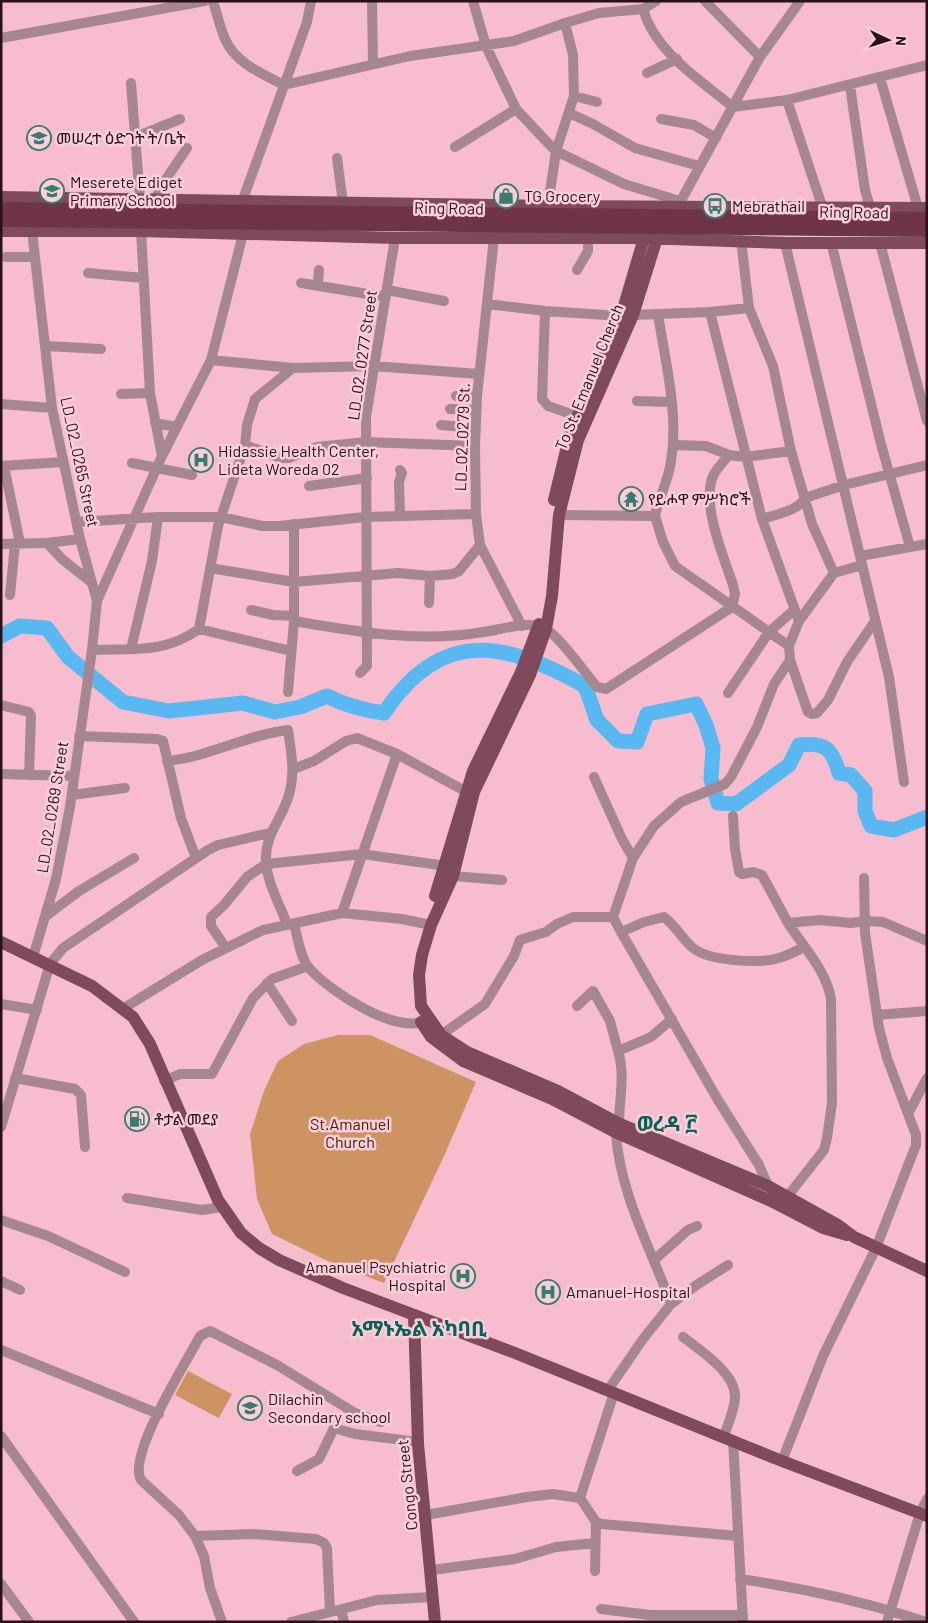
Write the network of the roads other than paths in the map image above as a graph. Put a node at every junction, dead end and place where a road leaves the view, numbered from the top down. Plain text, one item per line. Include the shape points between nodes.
1 (204, 1) edge
2 (213, 1) edge
3 (311, 1) edge
4 (372, 1) edge
5 (473, 1) edge
6 (656, 1) edge
7 (705, 1) edge
8 (800, 1) edge
9 (643, 9) junction
10 (565, 23) junction
11 (1, 38) edge
12 (486, 46) junction
13 (760, 57) junction
14 (677, 59) junction
15 (373, 64) junction
16 (927, 65) edge
17 (647, 73) dead end
18 (880, 78) junction
19 (131, 82) dead end
20 (284, 86) junction
21 (850, 86) junction
22 (574, 96) junction
23 (787, 100) junction
24 (596, 102) dead end
25 (733, 107) junction
26 (516, 109) junction
27 (569, 113) junction
28 (661, 118) dead end
29 (180, 119) dead end
30 (136, 137) junction
31 (716, 138) junction
32 (455, 147) dead end
33 (187, 148) dead end
34 (556, 151) junction
35 (337, 158) dead end
36 (699, 166) junction
37 (1, 197) edge
38 (140, 199) junction
39 (155, 199) junction
40 (242, 202) junction
41 (343, 204) junction
42 (679, 204) junction
43 (548, 206) junction
44 (822, 206) junction
45 (870, 207) junction
46 (1, 209) edge
47 (924, 212) edge
48 (1, 220) edge
49 (1, 231) edge
50 (32, 231) junction
51 (141, 231) junction
52 (243, 234) junction
53 (588, 237) junction
54 (395, 238) junction
55 (494, 238) junction
56 (644, 238) junction
57 (657, 238) junction
58 (741, 240) junction
59 (926, 241) edge
60 (831, 242) junction
61 (785, 243) junction
62 (880, 243) junction
63 (6, 257) dead end
64 (35, 257) junction
65 (319, 270) dead end
66 (577, 270) dead end
67 (88, 273) dead end
68 (143, 278) junction
69 (301, 283) dead end
70 (318, 284) junction
71 (386, 293) junction
72 (444, 301) dead end
73 (487, 304) junction
74 (749, 308) junction
75 (545, 311) junction
76 (710, 312) junction
77 (658, 314) junction
78 (627, 315) junction
79 (46, 346) junction
80 (100, 349) dead end
81 (211, 360) junction
82 (373, 366) junction
83 (294, 368) junction
84 (479, 374) junction
85 (150, 393) junction
86 (121, 394) dead end
87 (456, 396) dead end
88 (477, 396) junction
89 (637, 401) dead end
90 (672, 402) junction
91 (1, 404) edge
92 (52, 408) junction
93 (450, 409) dead end
94 (476, 410) junction
95 (578, 416) junction
96 (927, 421) edge
97 (155, 423) junction
98 (442, 425) dead end
99 (177, 427) junction
100 (476, 428) junction
101 (366, 442) junction
102 (246, 445) junction
103 (673, 445) junction
104 (475, 446) junction
105 (791, 451) junction
106 (729, 455) junction
107 (162, 456) junction
108 (745, 457) junction
109 (63, 462) junction
110 (132, 463) dead end
111 (927, 465) edge
112 (2, 466) edge
113 (158, 468) junction
114 (400, 470) dead end
115 (888, 474) junction
116 (192, 475) dead end
117 (366, 478) junction
118 (844, 485) junction
119 (309, 486) dead end
120 (805, 498) junction
121 (476, 514) junction
122 (400, 515) junction
123 (559, 515) junction
124 (366, 516) junction
125 (655, 516) junction
126 (158, 517) junction
127 (221, 517) junction
128 (134, 518) junction
129 (762, 519) junction
130 (77, 522) junction
131 (294, 524) junction
132 (80, 539) junction
133 (18, 543) junction
134 (48, 543) junction
135 (1, 544) edge
136 (927, 544) edge
137 (480, 545) junction
138 (910, 547) junction
139 (861, 561) junction
140 (210, 568) junction
141 (834, 573) junction
142 (365, 575) junction
143 (430, 576) junction
144 (91, 582) junction
145 (294, 582) junction
146 (10, 596) dead end
147 (97, 601) junction
148 (429, 603) dead end
149 (732, 607) junction
150 (251, 610) dead end
151 (793, 611) junction
152 (294, 618) junction
153 (799, 621) junction
154 (875, 621) junction
155 (522, 626) junction
156 (543, 627) junction
157 (199, 630) junction
158 (770, 632) junction
159 (368, 634) junction
160 (789, 646) junction
161 (131, 649) junction
162 (291, 651) junction
163 (92, 655) junction
164 (790, 660) junction
165 (360, 673) dead end
166 (526, 674) junction
167 (288, 692) dead end
168 (728, 693) dead end
169 (1, 705) edge
170 (79, 736) junction
171 (397, 754) junction
172 (167, 761) junction
173 (293, 769) junction
174 (1, 774) edge
175 (29, 775) junction
176 (74, 776) junction
177 (594, 777) dead end
178 (904, 782) dead end
179 (125, 788) dead end
180 (465, 792) junction
181 (72, 795) junction
182 (734, 816) dead end
183 (270, 833) junction
184 (362, 854) junction
185 (134, 858) dead end
186 (196, 858) junction
187 (634, 858) junction
188 (266, 864) junction
189 (449, 871) junction
190 (864, 878) dead end
191 (502, 880) dead end
192 (342, 913) junction
193 (46, 916) junction
194 (613, 917) junction
195 (866, 921) junction
196 (788, 923) junction
197 (290, 924) junction
198 (427, 925) junction
199 (621, 932) junction
200 (927, 941) edge
201 (1, 942) edge
202 (804, 947) junction
203 (226, 948) junction
204 (34, 956) junction
205 (50, 964) junction
206 (308, 966) junction
207 (267, 983) junction
208 (1, 1004) edge
209 (577, 1006) dead end
210 (124, 1008) junction
211 (37, 1010) junction
212 (927, 1011) edge
213 (877, 1015) junction
214 (672, 1019) junction
215 (292, 1020) dead end
216 (425, 1021) junction
217 (441, 1036) junction
218 (618, 1051) junction
219 (15, 1078) junction
220 (927, 1078) edge
221 (164, 1081) junction
222 (909, 1112) junction
223 (1, 1126) edge
224 (617, 1127) junction
225 (927, 1132) edge
226 (916, 1135) junction
227 (85, 1147) dead end
228 (768, 1186) junction
229 (787, 1197) junction
230 (127, 1198) dead end
231 (222, 1207) junction
232 (1, 1220) edge
233 (697, 1226) dead end
234 (834, 1233) junction
235 (854, 1237) junction
236 (875, 1250) junction
237 (654, 1260) junction
238 (728, 1266) dead end
239 (927, 1271) edge
240 (125, 1272) dead end
241 (927, 1276) edge
242 (1, 1281) edge
243 (20, 1290) dead end
244 (671, 1304) junction
245 (414, 1315) junction
246 (683, 1336) dead end
247 (1, 1350) edge
248 (611, 1391) junction
249 (159, 1414) junction
250 (381, 1422) dead end
251 (1, 1436) edge
252 (729, 1438) junction
253 (418, 1442) junction
254 (782, 1461) junction
255 (297, 1471) dead end
256 (580, 1498) junction
257 (927, 1499) edge
258 (923, 1514) edge
259 (426, 1515) junction
260 (596, 1522) junction
261 (195, 1536) junction
262 (738, 1536) junction
263 (595, 1542) junction
264 (432, 1570) junction
265 (595, 1571) dead end
266 (740, 1579) junction
267 (1, 1584) edge
268 (433, 1597) junction
269 (341, 1609) junction
270 (601, 1609) dead end
271 (890, 1610) junction
272 (330, 1612) junction
273 (743, 1618) edge
274 (28, 1622) edge
275 (134, 1622) edge
276 (222, 1622) edge
277 (291, 1622) edge
278 (344, 1622) edge
279 (435, 1622) edge
280 (886, 1622) edge
281 (926, 1622) edge

1 - 11 street
2 - 20 street via 225,40 234,53 249,66
3 - 20 street
4 - 15 street
5 - 12 street
6 - 9 street
7 - 13 street
8 - 13 street
9 - 10 street via 599,14
9 - 14 street via 652,32
10 - 12 street via 522,39
10 - 22 street via 573,55
12 - 15 street
12 - 26 street
13 - 25 street
14 - 17 street
14 - 25 street
15 - 20 street
16 - 18 street
18 - 21 street
18 - 47 street
19 - 30 street
20 - 40 street
21 - 23 street
21 - 45 street
22 - 24 street
22 - 27 street
23 - 25 street
23 - 44 street
25 - 31 street
26 - 32 street
26 - 34 street
27 - 34 street
27 - 36 street via 635,148
28 - 31 street via 694,125
29 - 30 street
30 - 38 street
31 - 36 street
33 - 39 street
34 - 42 street via 624,184
34 - 43 street
35 - 41 street
36 - 42 street
37 - 38 main road
38 - 39 main road
39 - 40 main road
40 - 41 main road
41 - 43 main road
42 - 43 main road
42 - 44 main road
44 - 45 main road
45 - 47 main road
46 - 47 highway, Ring Road
48 - 59 highway, Ring Road
49 - 50 main road
50 - 51 main road
50 - 64 street, LD_02_0265 Street
51 - 52 main road
51 - 68 street
52 - 54 main road
52 - 81 street, LD_02_0269 Street
53 - 55 main road
53 - 56 main road
53 - 66 street via 588,251
54 - 55 main road
54 - 71 street, LD_02_0277 Street
55 - 73 street, LD_02_0279 St.
56 - 57 main road
56 - 78 main road, To St. Emanuel Cherch
57 - 58 main road
57 - 78 main road, To St. Emanuel Cherch
58 - 61 main road
58 - 74 street
59 - 62 main road
60 - 61 main road
60 - 62 main road
60 - 115 street
61 - 118 street
62 - 96 street
63 - 64 street
64 - 79 street, LD_02_0265 Street
65 - 70 street
67 - 68 street
68 - 85 street
69 - 70 street
70 - 71 street
71 - 72 street
71 - 82 street, LD_02_0277 Street
73 - 75 street
73 - 84 street, LD_02_0279 St.
74 - 76 street
74 - 105 street via 773,366
75 - 78 street
75 - 95 street via 542,399 548,406
76 - 77 street
76 - 108 street
77 - 78 street
77 - 90 street
78 - 95 main road, To St. Emanuel Cherch
78 - 123 main road, To St. Emanuel Cherch via 578,440
79 - 80 street
79 - 92 street, LD_02_0265 Street
81 - 83 street
81 - 99 street, LD_02_0269 Street
82 - 83 street
82 - 84 street
82 - 101 street, LD_02_0277 Street
83 - 102 street via 255,399 247,425
84 - 88 street, LD_02_0279 St.
85 - 86 street
85 - 97 street
87 - 88 street
88 - 94 street, LD_02_0279 St.
89 - 90 street
90 - 103 street
91 - 92 street
92 - 109 street, LD_02_0265 Street
93 - 94 street
94 - 100 street, LD_02_0279 St.
95 - 156 main road, To St. Emanuel Cherch via 563,460 553,506
97 - 99 street
97 - 107 street
98 - 100 street
99 - 107 street, LD_02_0269 Street
100 - 104 street, LD_02_0279 St.
101 - 102 street via 317,447 289,458
101 - 104 street
101 - 117 street, LD_02_0277 Street
102 - 127 street
103 - 106 street via 706,446
103 - 125 street via 668,477 660,492
104 - 121 street, LD_02_0279 St.
105 - 108 street
105 - 120 street
106 - 108 street
106 - 149 street via 713,474 710,501 735,594
107 - 113 street, LD_02_0269 Street
108 - 129 street
109 - 112 street
109 - 130 street, LD_02_0265 Street
110 - 113 street
111 - 115 street
112 - 133 street
113 - 116 street
113 - 128 street, LD_02_0269 Street
114 - 122 street
115 - 118 street
115 - 138 street
117 - 119 street
117 - 124 street, LD_02_0277 Street
118 - 120 street
118 - 139 street
120 - 129 street via 795,508
120 - 141 street via 812,524
121 - 122 street
121 - 137 street, LD_02_0279 St.
122 - 124 street
123 - 125 street
123 - 156 main road, To St. Emanuel Cherch via 552,596
124 - 131 street
124 - 142 street, LD_02_0277 Street
125 - 149 street via 675,566
126 - 127 street
126 - 128 street
126 - 161 street via 152,561
127 - 131 street via 262,526
127 - 140 street
128 - 130 street
128 - 147 street, LD_02_0269 Street
129 - 151 street
130 - 132 street, LD_02_0265 Street
131 - 145 street
132 - 134 street
132 - 144 street, LD_02_0265 Street
133 - 134 street
133 - 135 street
133 - 146 street
134 - 144 street
136 - 138 street
137 - 143 street via 459,571
137 - 155 street, LD_02_0279 St.
138 - 139 street
139 - 141 street
139 - 154 street
140 - 145 street
140 - 157 street
141 - 153 street
142 - 143 street via 398,573
142 - 145 street
142 - 159 street, LD_02_0277 Street
143 - 148 street
144 - 147 street, LD_02_0265 Street
145 - 152 street
147 - 163 street, LD_02_0269 Street
149 - 156 street via 602,690
149 - 158 street
150 - 152 street
151 - 153 street
151 - 158 street
152 - 159 street
152 - 162 street
153 - 160 street
154 - 164 street via 847,662 828,700 817,712 808,712
154 - 178 street via 894,705
155 - 156 street
155 - 159 street via 450,638
156 - 166 main road, To St. Emanuel Cherch
157 - 161 street via 170,646
157 - 162 street
158 - 160 street
158 - 168 street
159 - 165 street, LD_02_0277 Street via 367,666
160 - 164 street
161 - 163 street
162 - 167 street
163 - 170 street, LD_02_0269 Street
164 - 187 street via 774,684 738,769 725,784 672,809 654,826
166 - 180 main road via 473,771
166 - 189 main road via 474,792
169 - 175 street via 29,712
170 - 172 street via 157,738 165,746
170 - 176 street, LD_02_0269 Street
171 - 173 street via 357,738
171 - 180 street
171 - 184 street
172 - 173 street via 196,757 262,733 288,730
172 - 186 street via 181,818
173 - 183 street via 286,804
174 - 175 street
175 - 176 street
176 - 181 street, LD_02_0269 Street
177 - 187 street
179 - 181 street
180 - 189 main road
181 - 193 street, LD_02_0269 Street
182 - 196 street via 739,872 762,875
183 - 186 street via 218,844
183 - 188 street
184 - 188 street
184 - 189 street
184 - 192 street
185 - 193 street via 79,891
186 - 205 street via 63,948
187 - 194 street
188 - 197 street
188 - 203 street via 247,877 211,917 211,926
189 - 191 street
189 - 198 main road
190 - 195 street
192 - 197 street
192 - 198 street
193 - 204 street, LD_02_0269 Street
194 - 199 street
194 - 217 street via 573,917 546,932 520,940 485,1004
195 - 196 street via 803,920
195 - 200 street via 883,922
195 - 213 street
196 - 202 street
197 - 203 street via 263,930
197 - 206 street
198 - 216 main road via 419,998
199 - 202 street via 664,917 691,947 703,955 724,959 766,960
199 - 214 street
201 - 204 main road
202 - 229 street via 824,974 831,999 830,1126 824,1150
203 - 210 street
204 - 205 main road
205 - 210 main road via 92,986
205 - 211 street
206 - 207 street
206 - 216 street via 327,985 379,1016 400,1023
207 - 215 street
207 - 221 street via 242,1015 212,1074 180,1074
208 - 211 street
209 - 218 street via 593,991 610,1021
210 - 221 main road via 150,1044
211 - 219 street
212 - 213 street
213 - 222 street via 887,1058
214 - 218 street via 651,1037
214 - 228 street via 759,1165
216 - 217 main road
216 - 224 main road via 431,1037 463,1061
217 - 224 main road via 467,1052 558,1091
218 - 224 street via 623,1068
219 - 223 street
219 - 227 street via 75,1089 81,1095
220 - 222 street
221 - 231 main road
222 - 226 street
224 - 228 main road
224 - 234 main road
224 - 237 street via 632,1208
225 - 226 street
226 - 236 street via 912,1157
228 - 229 main road
229 - 235 main road
230 - 231 street via 202,1210
231 - 245 main road via 241,1233 279,1260
232 - 240 street via 48,1236
233 - 237 street
234 - 235 main road
234 - 236 main road
235 - 236 main road
236 - 239 main road
236 - 241 main road
236 - 254 street via 823,1356
237 - 244 street
238 - 244 street
242 - 243 street
244 - 248 street via 643,1339
245 - 248 main road
245 - 253 main road, Congo Street
246 - 252 street via 727,1375 734,1388
247 - 249 street
248 - 252 main road
248 - 256 street
249 - 250 street via 200,1336 210,1331 277,1365 355,1413
249 - 261 street via 148,1430 137,1473
251 - 275 street
252 - 254 main road
252 - 262 street
253 - 255 street via 334,1428 319,1458
253 - 259 main road, Congo Street
254 - 258 main road
256 - 259 street via 553,1494 527,1496
256 - 260 street
257 - 258 street
258 - 271 street
259 - 264 main road, Congo Street
260 - 262 street
260 - 263 street
261 - 272 street via 254,1534 316,1539 324,1543 327,1548
261 - 276 street via 204,1556 210,1588
262 - 266 street
263 - 264 street via 556,1547 515,1559
263 - 265 street
264 - 268 main road, Congo Street
266 - 271 street via 787,1586
266 - 273 street
267 - 274 street
268 - 269 street via 377,1600
268 - 279 main road, Congo Street
269 - 272 street
269 - 278 street
270 - 273 street via 650,1615
271 - 280 street
271 - 281 street
272 - 277 street

